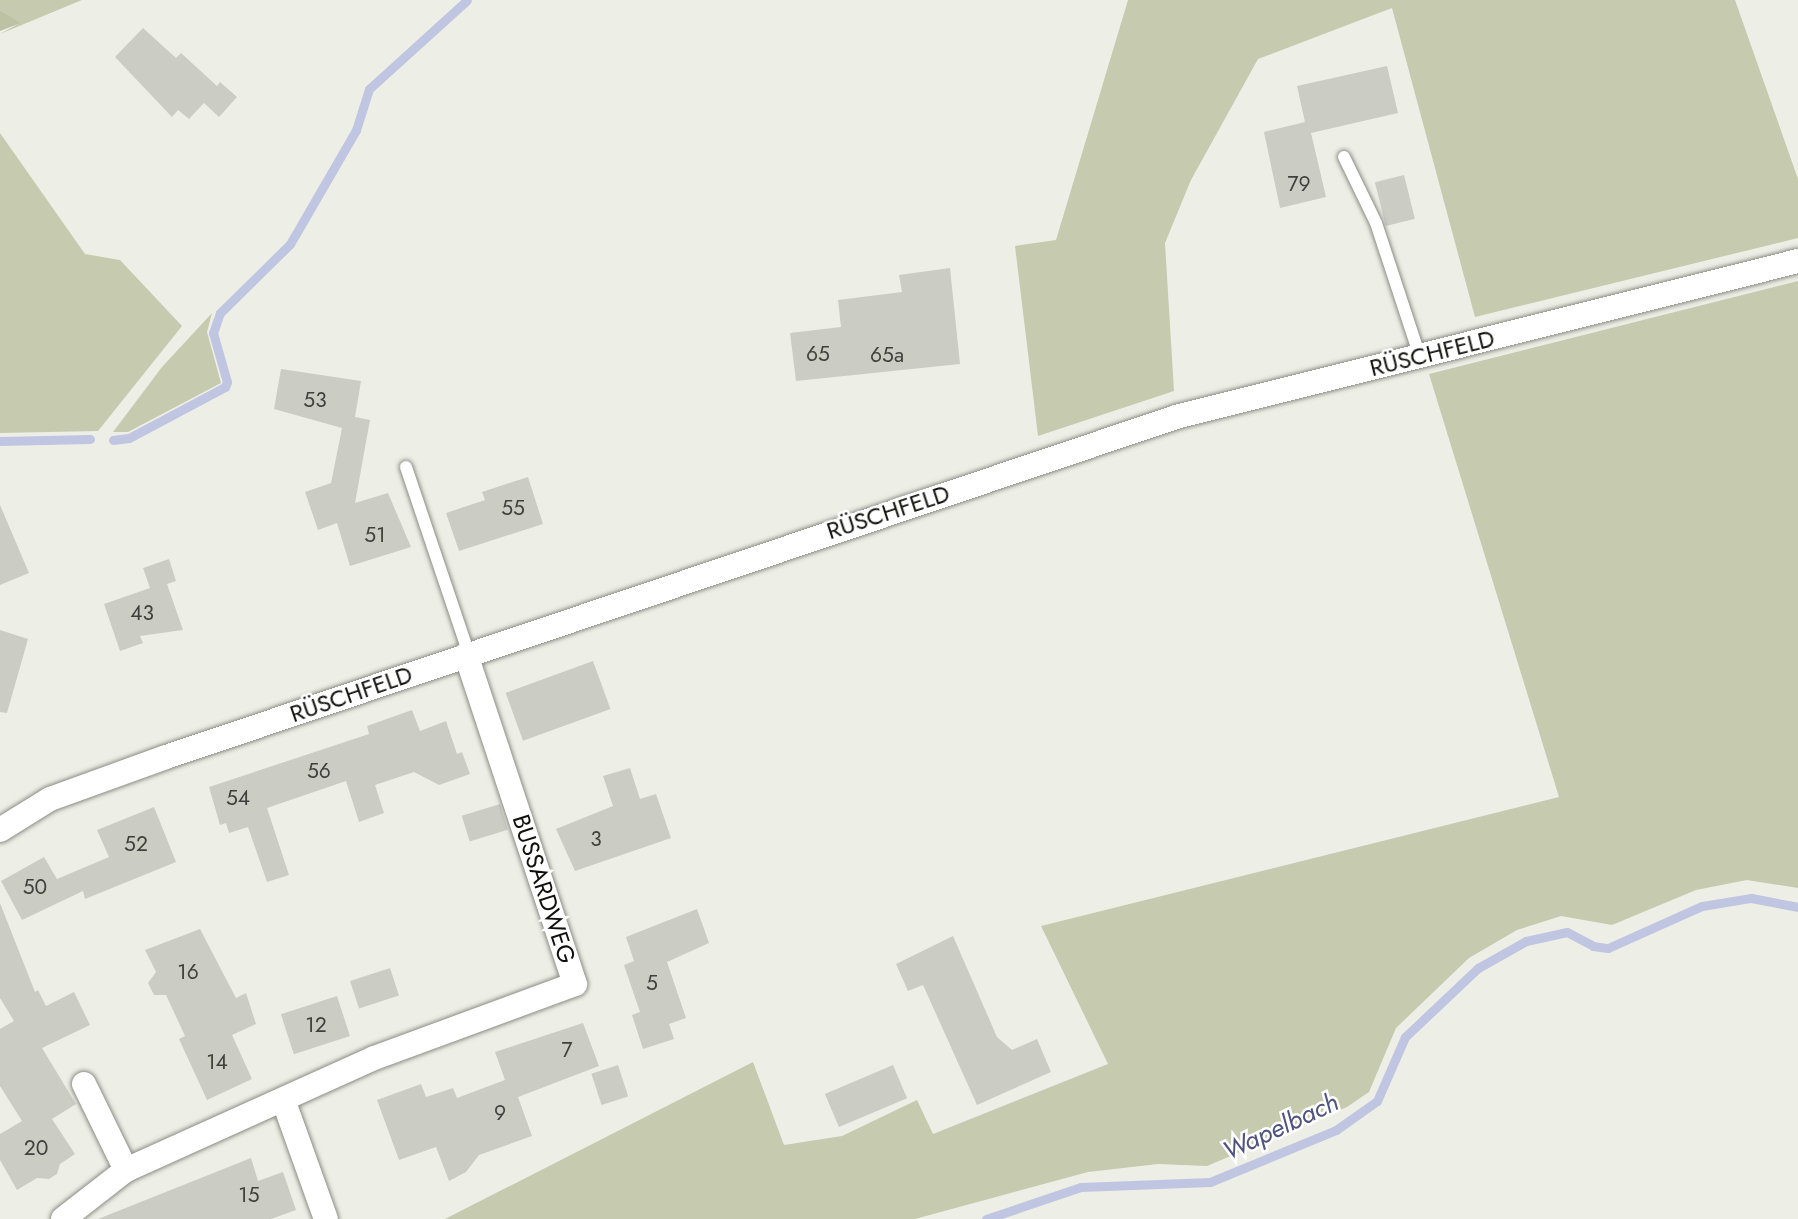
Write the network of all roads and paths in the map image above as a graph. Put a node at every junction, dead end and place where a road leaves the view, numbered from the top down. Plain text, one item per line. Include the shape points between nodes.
1 (1344, 157) dead end
2 (1798, 261) edge
3 (1420, 357) junction
4 (406, 467) dead end
5 (468, 655) junction
6 (0, 830) edge
7 (84, 1084) dead end
8 (284, 1102) junction
9 (126, 1170) junction
10 (62, 1219) edge
11 (326, 1219) edge

1 - 3 lane via 1376,223
2 - 3 street, RÜSCHFELD
3 - 5 street, RÜSCHFELD via 1176,417
4 - 5 lane
5 - 6 street, RÜSCHFELD via 50,799
5 - 8 street, BUSSARDWEG via 575,984 374,1058
7 - 9 street
8 - 9 street, BUSSARDWEG
8 - 11 street
9 - 10 street, BUSSARDWEG

